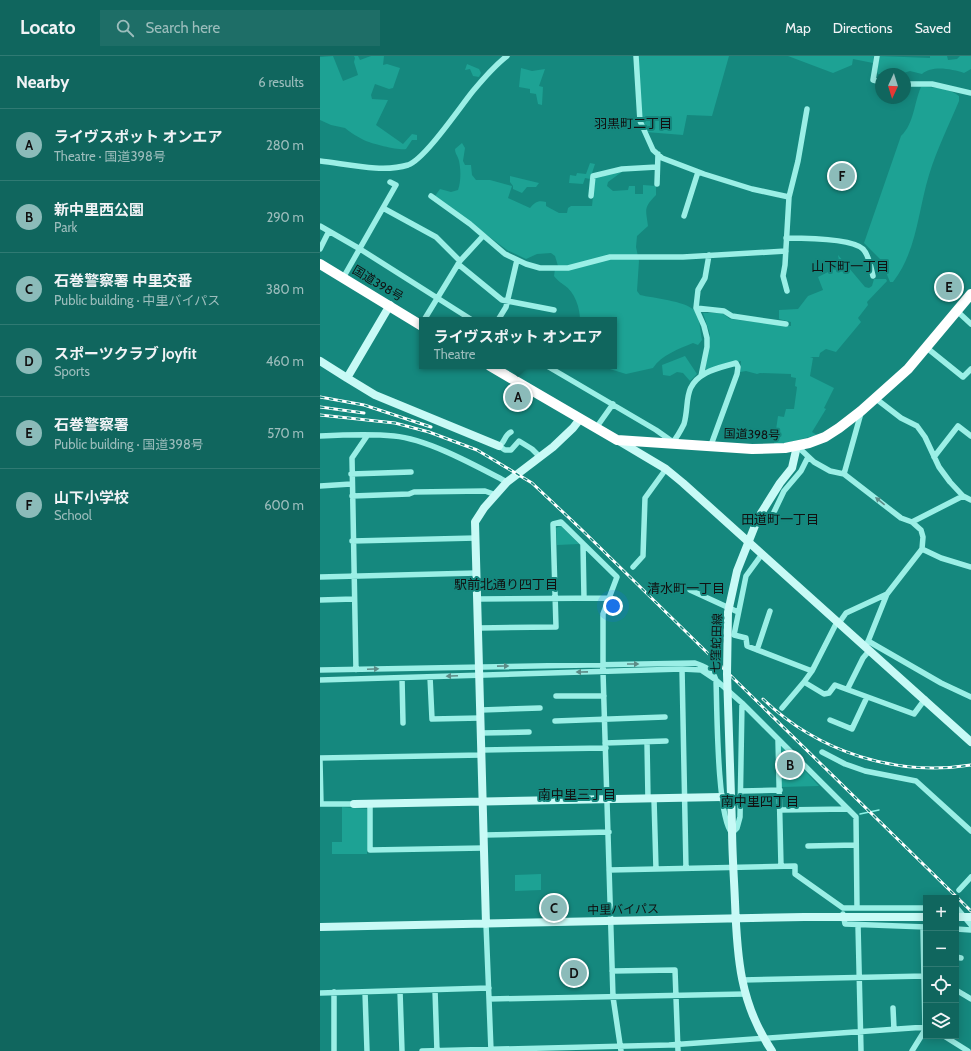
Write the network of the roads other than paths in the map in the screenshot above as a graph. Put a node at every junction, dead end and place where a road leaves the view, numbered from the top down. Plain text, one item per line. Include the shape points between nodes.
1 (507, 56) edge
2 (636, 56) edge
3 (877, 56) edge
4 (875, 68) edge
5 (875, 68) edge
6 (875, 80) edge
7 (911, 84) edge
8 (971, 93) edge
9 (806, 109) dead end
10 (658, 154) junction
11 (320, 161) edge
12 (657, 167) junction
13 (698, 172) junction
14 (390, 182) dead end
15 (657, 184) dead end
16 (431, 196) dead end
17 (591, 196) dead end
18 (789, 198) junction
19 (383, 208) junction
20 (684, 216) dead end
21 (320, 226) edge
22 (329, 231) junction
23 (483, 236) junction
24 (786, 238) junction
25 (320, 249) edge
26 (360, 249) junction
27 (786, 251) junction
28 (709, 255) junction
29 (516, 260) junction
30 (459, 263) junction
31 (320, 264) edge
32 (873, 276) dead end
33 (344, 278) junction
34 (787, 291) dead end
35 (971, 294) edge
36 (437, 298) junction
37 (508, 302) junction
38 (390, 306) junction
39 (696, 308) junction
40 (554, 310) dead end
41 (957, 311) junction
42 (426, 317) edge
43 (467, 317) edge
44 (500, 317) edge
45 (419, 321) edge
46 (786, 324) dead end
47 (971, 324) edge
48 (927, 348) junction
49 (320, 361) edge
50 (499, 369) edge
51 (552, 369) edge
52 (971, 369) edge
53 (701, 376) junction
54 (347, 378) junction
55 (875, 398) junction
56 (613, 404) junction
57 (861, 410) junction
58 (580, 419) junction
59 (596, 428) junction
60 (511, 432) dead end
61 (320, 436) edge
62 (367, 436) junction
63 (971, 436) edge
64 (617, 440) junction
65 (647, 441) junction
66 (673, 442) junction
67 (711, 445) junction
68 (498, 446) junction
69 (797, 446) junction
70 (638, 452) junction
71 (540, 456) junction
72 (808, 457) junction
73 (934, 457) junction
74 (666, 469) junction
75 (411, 472) dead end
76 (351, 474) junction
77 (844, 474) junction
78 (507, 482) junction
79 (351, 484) junction
80 (320, 486) edge
81 (496, 495) junction
82 (352, 496) junction
83 (963, 496) junction
84 (971, 500) edge
85 (774, 512) dead end
86 (912, 522) junction
87 (476, 538) junction
88 (352, 541) junction
89 (583, 545) junction
90 (922, 549) junction
91 (762, 554) junction
92 (633, 567) dead end
93 (971, 567) edge
94 (477, 573) junction
95 (353, 576) junction
96 (320, 577) edge
97 (690, 590) dead end
98 (887, 594) junction
99 (555, 598) junction
100 (584, 598) junction
101 (610, 598) junction
102 (354, 599) junction
103 (478, 599) junction
104 (320, 600) edge
105 (770, 611) dead end
106 (738, 612) junction
107 (838, 622) junction
108 (479, 628) junction
109 (868, 647) junction
110 (757, 650) junction
111 (603, 664) junction
112 (682, 669) junction
113 (320, 670) edge
114 (356, 670) junction
115 (480, 671) junction
116 (812, 671) junction
117 (603, 672) junction
118 (430, 677) junction
119 (402, 678) junction
120 (320, 680) edge
121 (716, 680) junction
122 (804, 682) junction
123 (848, 688) junction
124 (556, 696) dead end
125 (604, 696) junction
126 (867, 697) junction
127 (971, 697) edge
128 (925, 699) junction
129 (742, 703) junction
130 (540, 708) dead end
131 (782, 708) dead end
132 (481, 714) junction
133 (665, 717) dead end
134 (605, 719) junction
135 (830, 720) dead end
136 (554, 721) dead end
137 (403, 724) dead end
138 (529, 732) dead end
139 (481, 733) junction
140 (778, 740) junction
141 (666, 741) dead end
142 (647, 742) junction
143 (971, 742) edge
144 (605, 746) junction
145 (822, 752) dead end
146 (482, 753) junction
147 (320, 760) edge
148 (780, 790) junction
149 (741, 792) junction
150 (722, 797) junction
151 (685, 798) junction
152 (607, 799) junction
153 (651, 799) junction
154 (483, 802) junction
155 (320, 804) edge
156 (354, 804) joint
157 (370, 804) junction
158 (848, 809) junction
159 (780, 810) junction
160 (732, 830) junction
161 (971, 831) edge
162 (609, 832) junction
163 (484, 835) junction
164 (856, 845) junction
165 (808, 846) dead end
166 (484, 848) junction
167 (781, 866) junction
168 (733, 867) junction
169 (686, 868) junction
170 (656, 869) junction
171 (609, 870) junction
172 (971, 877) edge
173 (959, 890) dead end
174 (843, 908) junction
175 (857, 908) junction
176 (923, 908) edge
177 (959, 911) edge
178 (843, 917) junction
179 (923, 917) edge
180 (959, 917) edge
181 (971, 917) edge
182 (735, 919) junction
183 (610, 921) junction
184 (857, 921) junction
185 (486, 924) junction
186 (971, 925) edge
187 (320, 927) edge
188 (923, 927) edge
189 (959, 929) edge
190 (971, 930) edge
191 (924, 931) edge
192 (925, 967) edge
193 (612, 971) junction
194 (923, 975) edge
195 (860, 976) junction
196 (742, 980) junction
197 (488, 988) junction
198 (435, 990) junction
199 (400, 991) junction
200 (334, 992) junction
201 (365, 992) junction
202 (959, 992) edge
203 (320, 993) edge
204 (745, 994) junction
205 (676, 995) junction
206 (613, 997) junction
207 (489, 998) junction
208 (971, 999) edge
209 (893, 1008) dead end
210 (923, 1027) edge
211 (894, 1029) junction
212 (861, 1031) junction
213 (923, 1034) edge
214 (764, 1038) junction
215 (949, 1039) edge
216 (677, 1044) junction
217 (562, 1049) edge
218 (620, 1049) edge
219 (491, 1050) edge
220 (531, 1050) edge
221 (334, 1051) edge
222 (367, 1051) edge
223 (402, 1051) edge
224 (422, 1051) edge
225 (437, 1051) edge
226 (678, 1051) edge
227 (772, 1051) edge
228 (861, 1051) edge
229 (912, 1051) edge
230 (968, 1051) edge

1 - 11 street via 474,90 414,162 402,166 371,167
2 - 10 street via 640,121
3 - 4 street
5 - 6 street
7 - 8 street via 932,84
9 - 18 street
10 - 12 street
10 - 13 street via 662,158
12 - 15 street
12 - 17 street via 622,169 593,176
13 - 18 street
13 - 20 street
14 - 19 street via 396,185
16 - 23 street
18 - 24 street
19 - 26 street
19 - 30 street via 436,237
21 - 22 street
22 - 25 street
22 - 26 street
23 - 29 street
23 - 30 street
24 - 27 street
24 - 32 street via 826,239 858,246 865,252
26 - 33 street
26 - 36 street
27 - 28 street
27 - 34 street via 783,276
28 - 29 street via 610,257 568,268 540,268
28 - 39 street via 705,278 698,290
29 - 37 street
30 - 36 street
30 - 37 street via 502,300
31 - 33 highway, 国道398号
33 - 38 highway, 国道398号
35 - 41 highway, 国道398号
36 - 42 street
36 - 43 street
37 - 40 street
37 - 44 street
38 - 45 highway, 国道398号
38 - 54 street
39 - 46 street
39 - 53 street via 707,338
41 - 47 street
41 - 48 highway, 国道398号
48 - 52 street via 963,377
48 - 55 highway, 国道398号
49 - 54 street
50 - 58 highway, 国道398号
51 - 56 street
53 - 66 street via 688,392 683,424
53 - 67 street via 736,363 738,367
54 - 68 street via 384,399
55 - 57 highway, 国道398号
55 - 73 street via 901,418 918,426
56 - 59 street
56 - 66 street
57 - 69 highway, 国道398号 via 825,437
57 - 77 street
58 - 59 highway, 国道398号
58 - 71 street
59 - 64 highway, 国道398号
60 - 68 street
61 - 62 street
62 - 76 street via 352,456
62 - 78 street via 411,439 451,454
63 - 73 street via 958,426
64 - 65 highway, 国道398号
64 - 70 street
65 - 66 highway, 国道398号
65 - 70 street via 639,444
66 - 67 highway, 国道398号
67 - 69 highway, 国道398号 via 764,449
68 - 71 street via 511,450 519,441
69 - 72 street
69 - 160 street, 七窪蛇田線, bridge via 792,468 758,518 737,571 728,619 727,674
70 - 74 street
71 - 78 street
72 - 77 street via 830,471
72 - 85 street via 801,471 784,491
73 - 83 street via 950,482
74 - 91 street
74 - 92 street via 645,498 643,556
75 - 76 street
76 - 79 street
86 -> 77 street via 901,518
78 - 81 street
79 - 80 street
79 - 82 street
81 - 82 street via 485,491
81 - 87 street via 476,519
82 - 88 street
83 - 84 street
83 - 86 street
86 - 90 street via 921,530
87 - 88 street
87 - 94 street
88 - 95 street
89 - 99 street via 561,522 553,524
89 - 100 street
89 - 101 street via 617,577
90 - 93 street
90 - 98 street
91 - 106 street via 746,576
91 - 107 street
94 - 95 street
94 - 103 street
95 - 96 street
95 - 102 street
97 - 106 street
98 - 107 street via 846,613
98 - 109 street
99 - 100 street
99 - 103 street
99 - 108 street via 556,627
100 - 101 street
101 - 111 street via 603,614
102 - 104 street
102 - 114 street
103 - 108 street
105 - 110 street
106 - 110 street via 734,635 746,638 747,646
107 - 109 street
107 - 116 street
108 - 115 street
109 - 123 street
109 - 127 street
109 - 128 street
110 - 116 street
115 -> 111 street
111 - 117 street
111 -> 121 street via 695,663 709,670
112 - 117 street
112 - 121 street via 701,670
112 - 151 street
113 - 114 street
114 -> 115 street
117 -> 115 street
115 -> 118 street
115 - 132 street
116 - 122 street
117 - 125 street
118 - 119 street
118 - 132 street via 432,719
119 - 120 street
119 - 137 street
121 - 129 street
121 - 150 street
122 - 123 street via 824,694 829,693 835,685
122 - 131 street
123 - 126 street
124 - 125 street
125 - 134 street
126 - 128 street via 914,714
126 - 135 street via 852,729
128 - 143 street
129 - 140 street
129 - 149 street
130 - 132 street
132 - 139 street
133 - 134 street
134 - 136 street
134 - 144 street
138 - 139 street
139 - 146 street
140 - 148 street
140 - 158 street
141 - 142 street
142 - 144 street
142 - 153 street
144 - 146 street
144 - 152 street
145 - 161 street via 865,771 916,781
146 - 147 street
146 - 154 street
147 - 155 street
148 - 149 street
148 - 159 street
149 - 160 street via 740,817 737,828
150 - 151 street
150 - 160 street via 728,828
151 - 153 street
151 - 169 street
152 - 153 street
152 - 154 street
152 - 162 street
153 - 170 street
154 - 157 street
154 - 163 street
155 - 156 street
156 - 157 street
157 - 166 street via 370,850
158 - 159 street
158 - 164 street via 856,817
159 - 167 street
160 - 168 street, 七窪蛇田線
162 - 163 street
162 - 171 street
163 - 166 street
164 - 165 street
164 - 175 street
166 - 185 street
167 - 168 street
167 - 174 street via 795,866 795,874
168 - 169 street
168 - 182 street, 七窪蛇田線
169 - 170 street
170 - 171 street
171 - 183 street
172 - 173 street
174 - 175 street
174 - 178 street
175 - 176 street
177 - 186 street
178 - 182 street, 中里バイパス
178 - 184 street, 中里バイパス
179 - 184 street, 中里バイパス
180 - 181 street, bridge
182 - 183 street, 中里バイパス
182 - 196 street, 七窪蛇田線 via 737,954
183 - 185 street, 中里バイパス
183 - 193 street
184 - 188 street
184 - 195 street
185 - 187 street, 中里バイパス
185 - 197 street
189 - 190 street
191 - 192 street
193 - 205 street via 675,970
193 - 206 street
194 - 195 street
195 - 196 street
195 - 212 street
196 - 204 street, 七窪蛇田線
197 - 198 street
197 - 207 street
198 - 199 street
198 - 225 street
199 - 201 street
199 - 223 street
200 - 201 street
200 - 203 street
200 - 221 street
201 - 222 street
202 - 208 street
204 - 205 street
204 - 214 street, 七窪蛇田線
205 - 206 street
205 - 216 street
206 - 207 street
206 - 218 street
207 - 219 street
209 - 211 street
210 - 211 street
211 - 212 street
212 - 214 street
212 - 228 street
213 - 229 street
214 - 216 street
214 - 227 street, 七窪蛇田線
215 - 230 street
216 - 218 street
216 - 226 street
217 - 218 street
217 - 220 street
219 - 220 street
219 - 225 street
224 - 225 street

